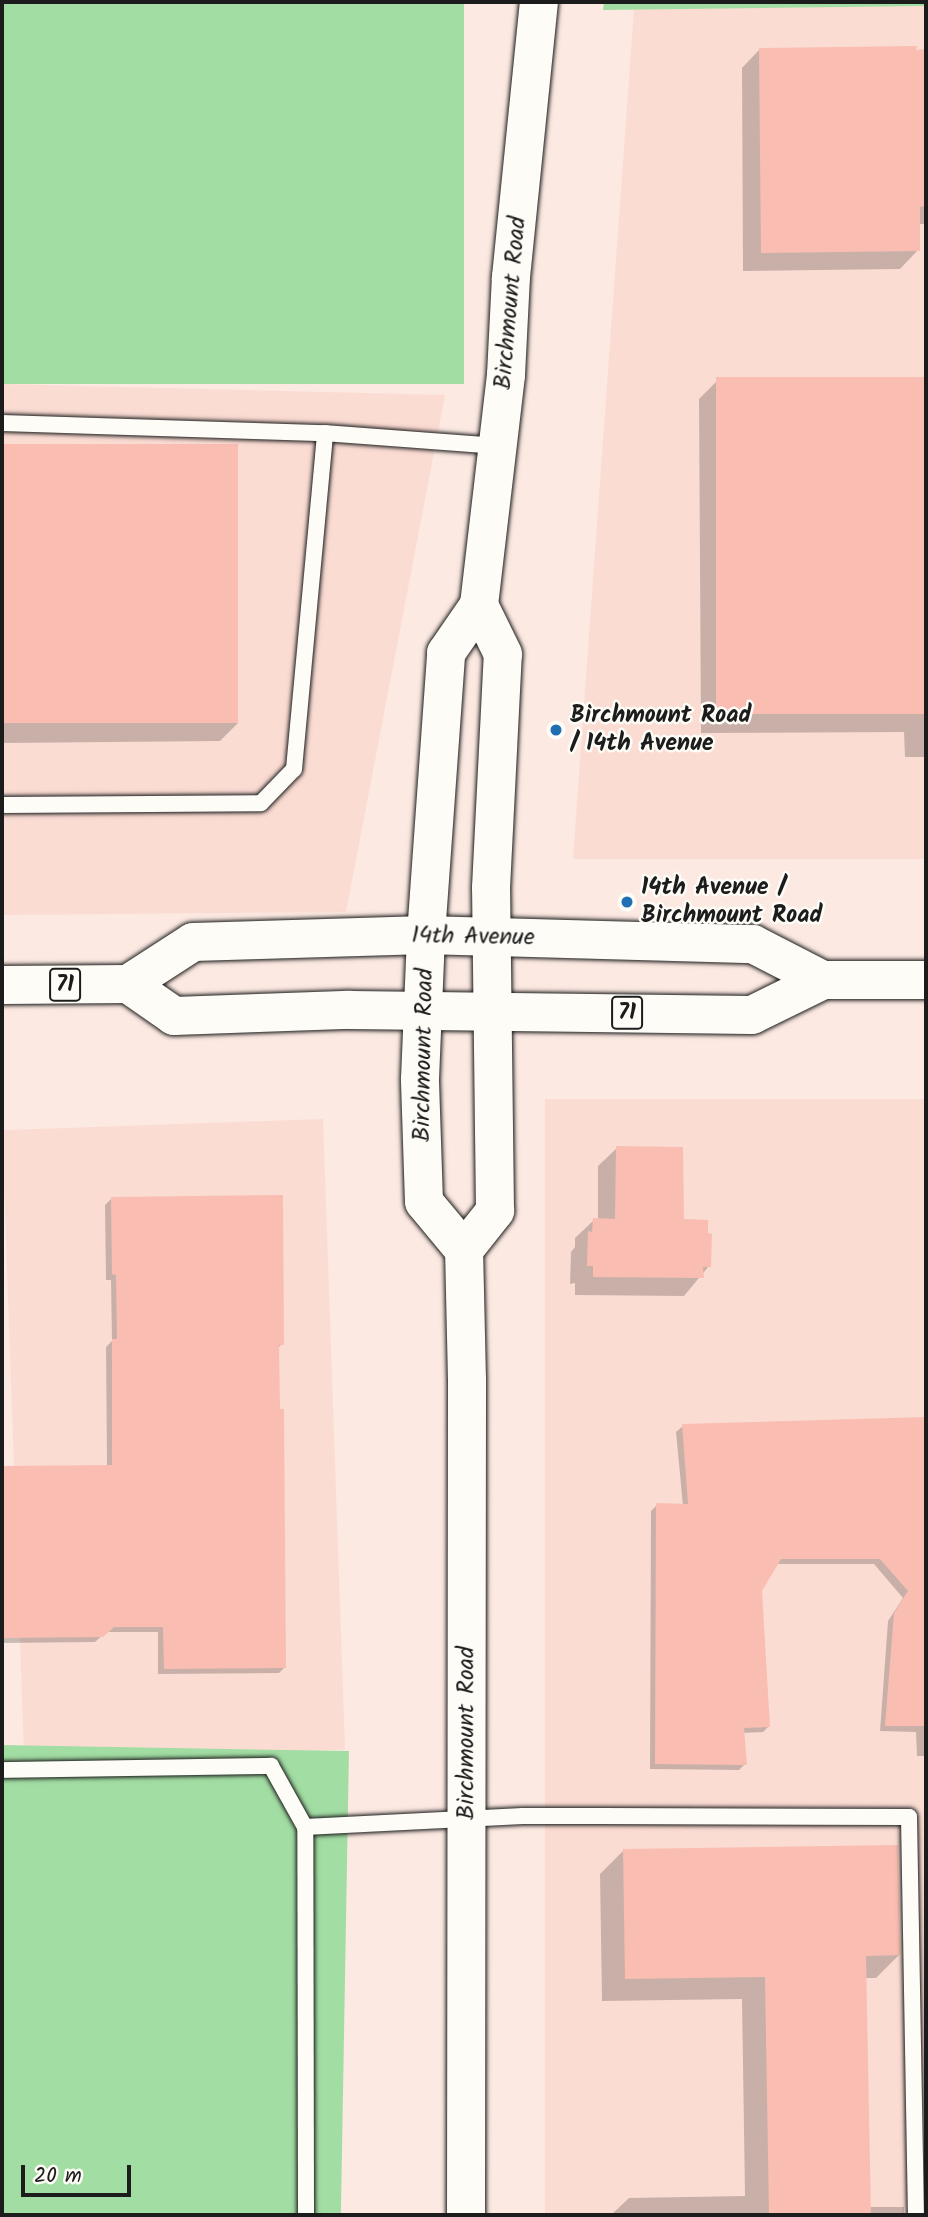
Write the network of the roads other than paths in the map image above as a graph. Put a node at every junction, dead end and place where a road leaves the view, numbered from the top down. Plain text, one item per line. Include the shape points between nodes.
1 (539, 2) edge
2 (2, 423) edge
3 (325, 433) junction
4 (497, 446) junction
5 (479, 605) junction
6 (2, 805) edge
7 (426, 934) junction
8 (492, 936) junction
9 (823, 980) junction
10 (926, 980) edge
11 (2, 985) edge
12 (128, 985) junction
13 (492, 1011) junction
14 (422, 1013) junction
15 (464, 1250) junction
16 (2, 1770) edge
17 (467, 1821) junction
18 (305, 1827) junction
19 (306, 2215) edge
20 (467, 2215) edge
21 (916, 2215) edge

1 - 4 main road, Birchmount Road
2 - 3 lane
3 - 4 lane
3 - 6 lane via 294,769 261,803
4 - 5 main road, Birchmount Road
5 - 7 main road, Birchmount Road via 446,653
5 - 8 main road via 503,654
7 - 8 main road, 14th Avenue / 71
7 - 12 main road, 14th Avenue / 71 via 193,942
7 - 14 main road, Birchmount Road
8 - 9 main road, 14th Avenue / 71 via 753,944
8 - 13 main road
9 - 10 main road, 14th Avenue / 71
9 - 13 main road, 14th Avenue / 71 via 752,1015
11 - 12 main road, 71
12 - 14 main road, 14th Avenue / 71 via 174,1016 350,1010
13 - 14 main road, 14th Avenue / 71
13 - 15 main road via 495,1211
14 - 15 main road, Birchmount Road via 424,1202
15 - 17 main road, Birchmount Road
16 - 18 lane via 271,1766
17 - 18 lane
17 - 20 main road, Birchmount Road
17 - 21 lane via 523,1816 909,1817
18 - 19 lane

